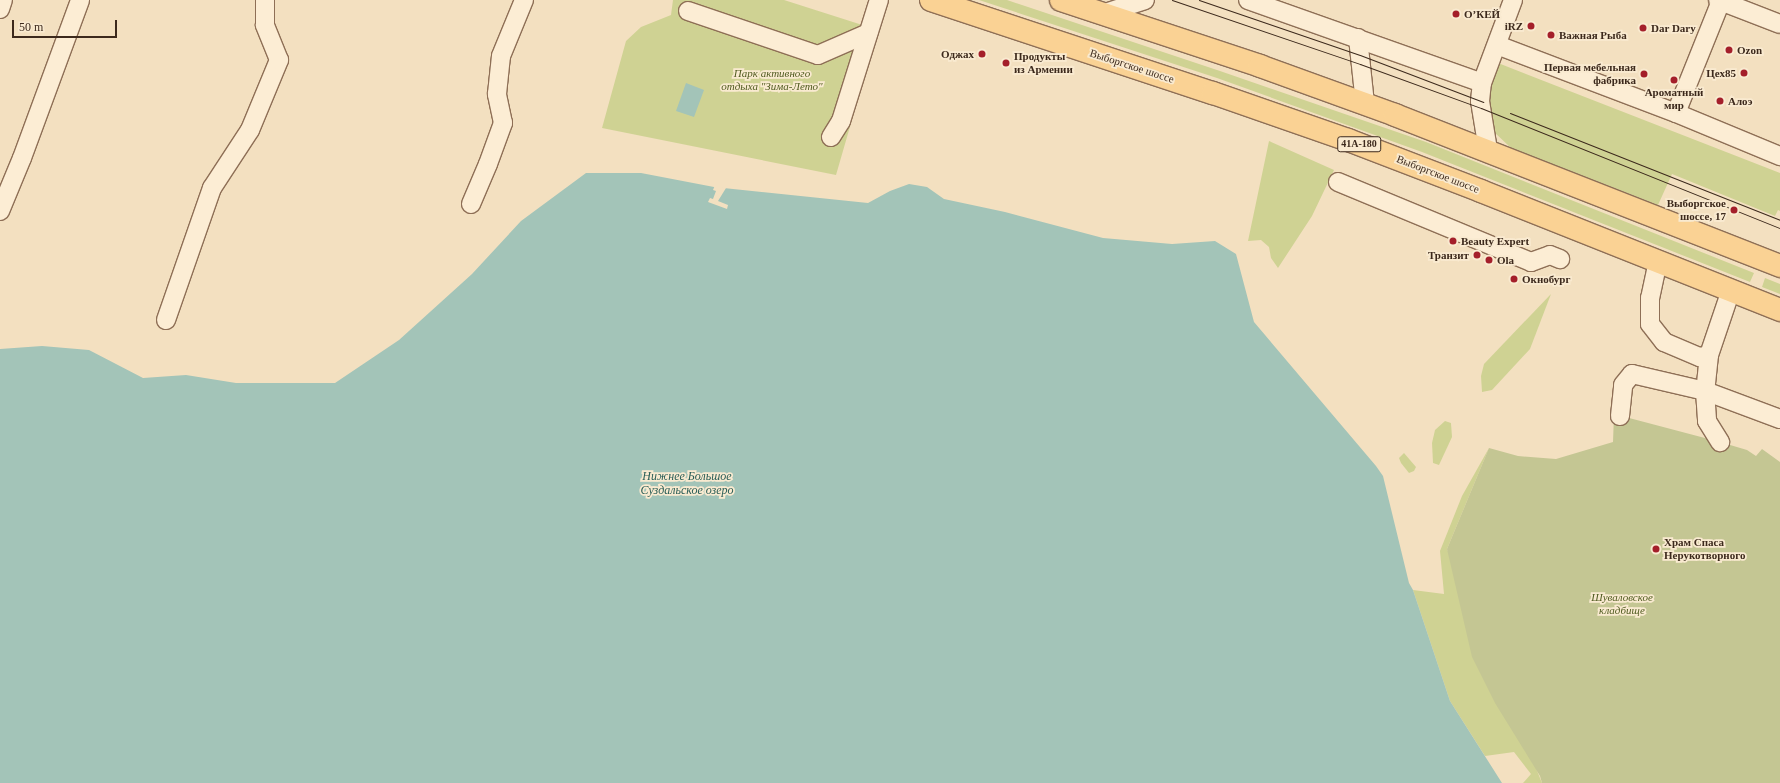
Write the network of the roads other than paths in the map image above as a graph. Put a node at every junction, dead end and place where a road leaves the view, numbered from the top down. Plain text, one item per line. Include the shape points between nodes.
1 (3, 0) edge
2 (80, 0) edge
3 (265, 0) edge
4 (524, 0) edge
5 (878, 0) edge
6 (931, 0) edge
7 (1061, 0) edge
8 (1145, 0) edge
9 (1248, 0) edge
10 (1513, 0) edge
11 (1719, 0) edge
12 (0, 9) edge
13 (688, 11) dead end
14 (1102, 14) junction
15 (1778, 18) edge
16 (868, 33) junction
17 (1358, 38) junction
18 (1497, 45) junction
19 (1482, 83) junction
20 (1365, 104) junction
21 (1676, 113) junction
22 (831, 137) dead end
23 (1488, 150) junction
24 (1780, 156) edge
25 (1338, 182) dead end
26 (471, 204) dead end
27 (0, 211) edge
28 (1560, 259) dead end
29 (1658, 261) junction
30 (1780, 266) edge
31 (1731, 290) junction
32 (1780, 310) edge
33 (166, 320) dead end
34 (1709, 355) junction
35 (1705, 391) junction
36 (1620, 416) dead end
37 (1780, 419) edge
38 (1720, 442) dead end

1 - 12 street
2 - 27 street
3 - 33 street via 265,25 279,60 250,130 212,188
4 - 26 street via 501,56 497,94 503,122
5 - 16 street
6 - 29 main road, Выборгское шоссе / 41А-180 via 1212,92 1325,132
7 - 14 main road
8 - 14 street
9 - 17 street
10 - 18 street
11 - 15 street
11 - 21 street
13 - 16 street via 818,55
14 - 20 main road
16 - 22 street via 841,122
17 - 19 street
17 - 20 street
18 - 19 street
18 - 21 street
19 - 23 street via 1480,101
20 - 23 main road
21 - 24 street
23 - 30 main road
25 - 28 street via 1531,262 1550,255
29 - 31 main road, Выборгское шоссе / 41А-180
29 - 34 street via 1650,298 1650,324 1664,342 1700,357
31 - 32 main road, Выборгское шоссе / 41А-180
31 - 34 street
34 - 35 street
35 - 36 street via 1632,374 1623,385
35 - 37 street
35 - 38 street via 1707,421

